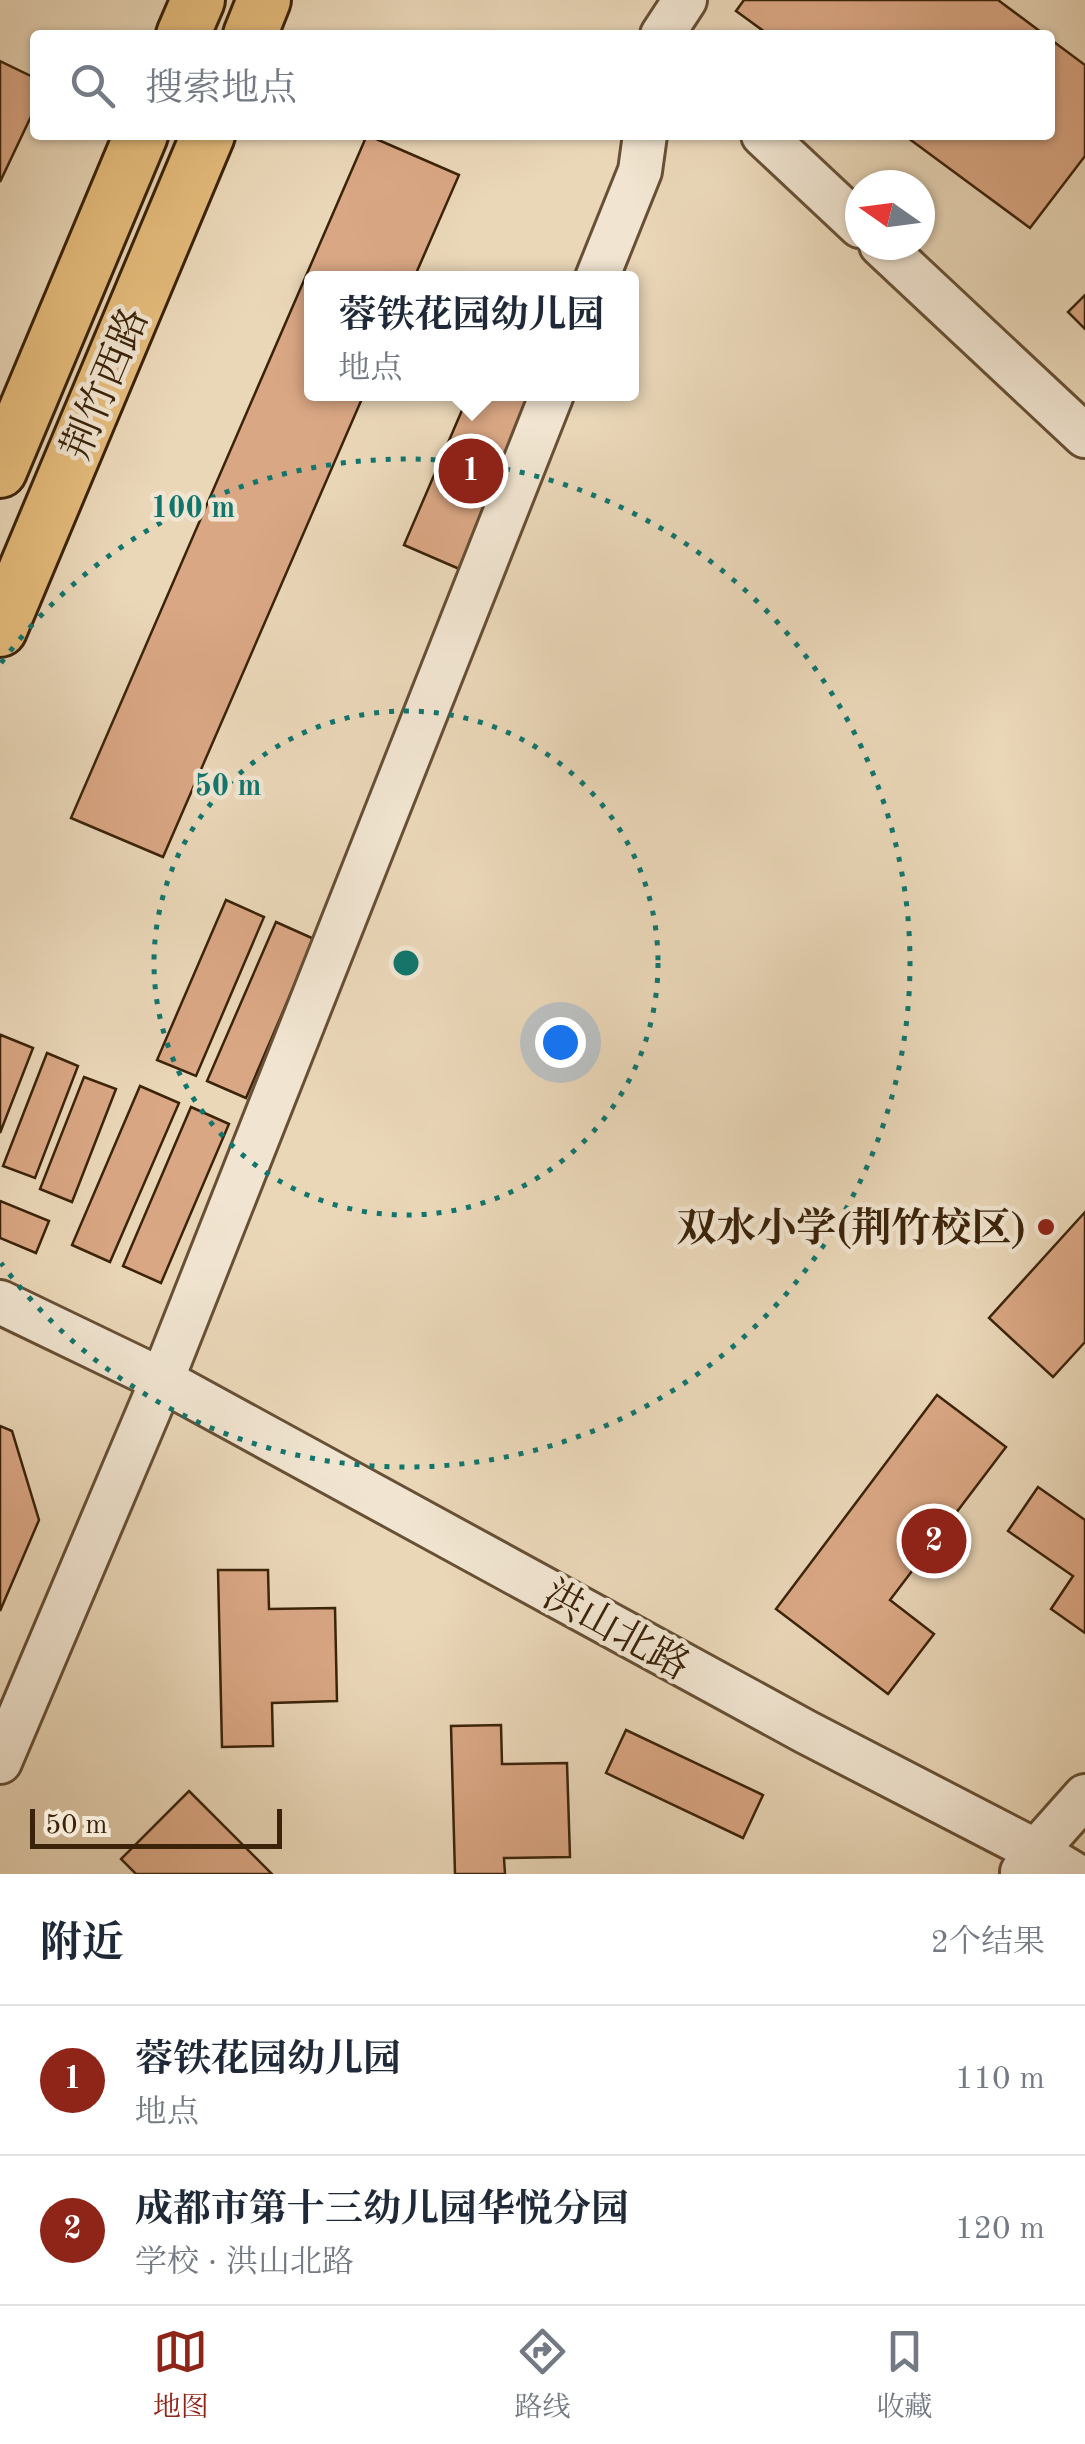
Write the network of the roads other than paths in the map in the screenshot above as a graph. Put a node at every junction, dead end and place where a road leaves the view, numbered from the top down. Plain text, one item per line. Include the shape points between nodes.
1 (198, 0) edge
2 (264, 0) edge
3 (686, 0) edge
4 (185, 30) edge
5 (252, 30) edge
6 (665, 30) edge
7 (139, 140) edge
8 (206, 140) edge
9 (644, 140) edge
10 (768, 140) edge
11 (845, 212) edge
12 (897, 260) edge
13 (601, 271) edge
14 (549, 401) edge
15 (1085, 436) edge
16 (0, 471) edge
17 (0, 630) edge
18 (0, 1302) edge
19 (162, 1380) junction
20 (0, 1762) edge
21 (1085, 1796) edge
22 (1057, 1864) edge

1 - 4 main road
2 - 5 main road
3 - 6 street
7 - 16 main road, 荆竹西路
8 - 17 main road, 荆竹西路
9 - 13 street via 640,171
10 - 11 street
12 - 15 street
14 - 19 street
18 - 19 street, 洪山北路
19 - 20 street
19 - 22 street, 洪山北路
21 - 22 street

